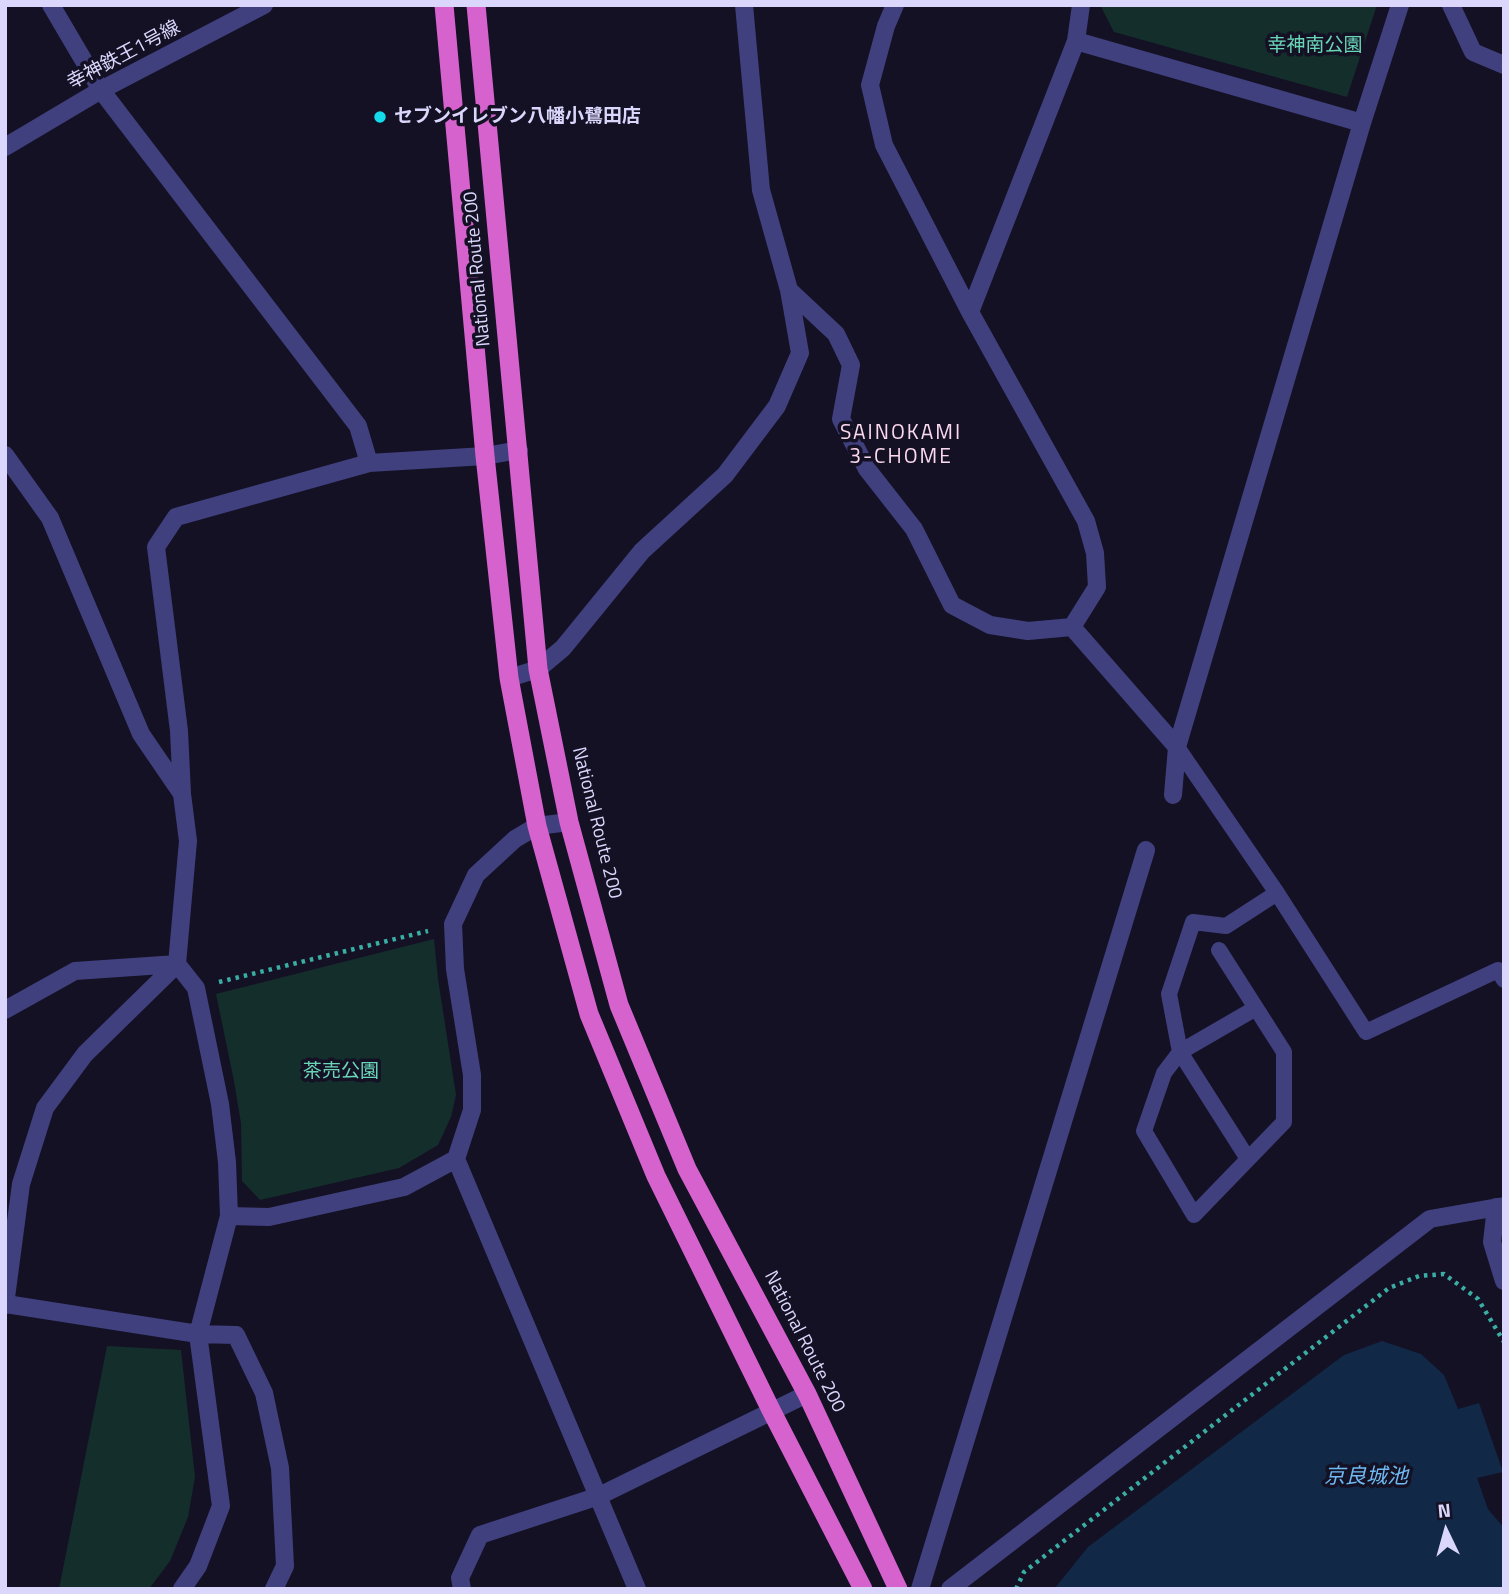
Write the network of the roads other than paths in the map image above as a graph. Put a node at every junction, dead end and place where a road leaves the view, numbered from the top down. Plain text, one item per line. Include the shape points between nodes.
1 (51, 5) edge
2 (444, 5) edge
3 (476, 5) edge
4 (744, 5) edge
5 (895, 5) edge
6 (1081, 5) edge
7 (1400, 5) edge
8 (1451, 5) edge
9 (252, 8) edge
10 (1076, 41) junction
11 (1504, 65) edge
12 (102, 90) junction
13 (1362, 123) junction
14 (5, 147) edge
15 (789, 290) junction
16 (970, 313) junction
17 (519, 450) junction
18 (5, 455) edge
19 (485, 456) junction
20 (369, 463) junction
21 (1072, 627) junction
22 (538, 669) junction
23 (509, 678) junction
24 (1177, 747) junction
25 (182, 794) junction
26 (1173, 795) dead end
27 (569, 822) junction
28 (537, 826) junction
29 (1146, 850) dead end
30 (1277, 893) junction
31 (1219, 950) dead end
32 (177, 964) junction
33 (1504, 980) edge
34 (1256, 1008) junction
35 (5, 1010) edge
36 (1180, 1052) junction
37 (456, 1159) junction
38 (1248, 1159) junction
39 (13, 1185) edge
40 (1500, 1207) edge
41 (229, 1216) junction
42 (1504, 1281) edge
43 (6, 1304) edge
44 (198, 1334) junction
45 (807, 1394) junction
46 (772, 1412) junction
47 (599, 1496) junction
48 (460, 1585) edge
49 (182, 1589) edge
50 (274, 1589) edge
51 (637, 1589) edge
52 (863, 1589) edge
53 (898, 1589) edge
54 (920, 1589) edge
55 (950, 1589) edge

1 - 12 street
2 - 19 highway, National Route 200
3 - 17 highway, National Route 200
4 - 15 street via 761,190
5 - 16 street via 870,85 884,145
6 - 10 street
7 - 13 street
8 - 11 street via 1473,52
9 - 12 street, 幸神鉄王1号線
10 - 13 street
10 - 16 street
12 - 14 street, 幸神鉄王1号線
12 - 20 street via 358,426
13 - 24 street
15 - 21 street via 836,334 851,365 841,419 867,469 914,529 952,605 990,625 1028,631
15 - 22 street via 800,353 777,407 725,475 642,551 563,648
16 - 21 street via 1086,521 1095,553 1097,587
17 - 19 street
17 - 22 highway, National Route 200
18 - 25 street via 50,518 141,734
19 - 20 street
19 - 23 highway, National Route 200
20 - 25 street via 176,517 156,547 179,731
21 - 24 street
22 - 23 street
22 - 27 highway, National Route 200
23 - 28 highway, National Route 200
24 - 26 street
24 - 30 lane
25 - 32 street via 188,841
27 - 28 street
27 - 45 highway, National Route 200 via 619,1005 687,1169
28 - 37 street via 515,839 476,876 453,925 455,969 472,1075 472,1110
28 - 46 highway, National Route 200 via 590,1014 656,1176
29 - 54 street
30 - 33 lane via 1366,1032 1498,970
30 - 36 lane via 1226,926 1193,922 1169,994
31 - 34 lane
32 - 35 street via 75,971
32 - 39 street via 85,1054 45,1108
32 - 41 street via 196,988 220,1104
34 - 36 lane
34 - 38 lane via 1284,1052 1284,1122
36 - 38 lane
36 - 38 lane via 1164,1073 1144,1131 1194,1215
37 - 41 street via 404,1186 269,1217
37 - 47 street
39 - 43 street
40 - 42 street via 1492,1242
40 - 55 street via 1430,1219
41 - 44 street
43 - 44 street
44 - 49 street via 221,1506 198,1566
44 - 50 street via 236,1335 264,1393 280,1468 285,1566
45 - 46 street
45 - 53 highway, National Route 200
46 - 47 street
46 - 52 highway, National Route 200
47 - 48 street via 480,1535
47 - 51 street

